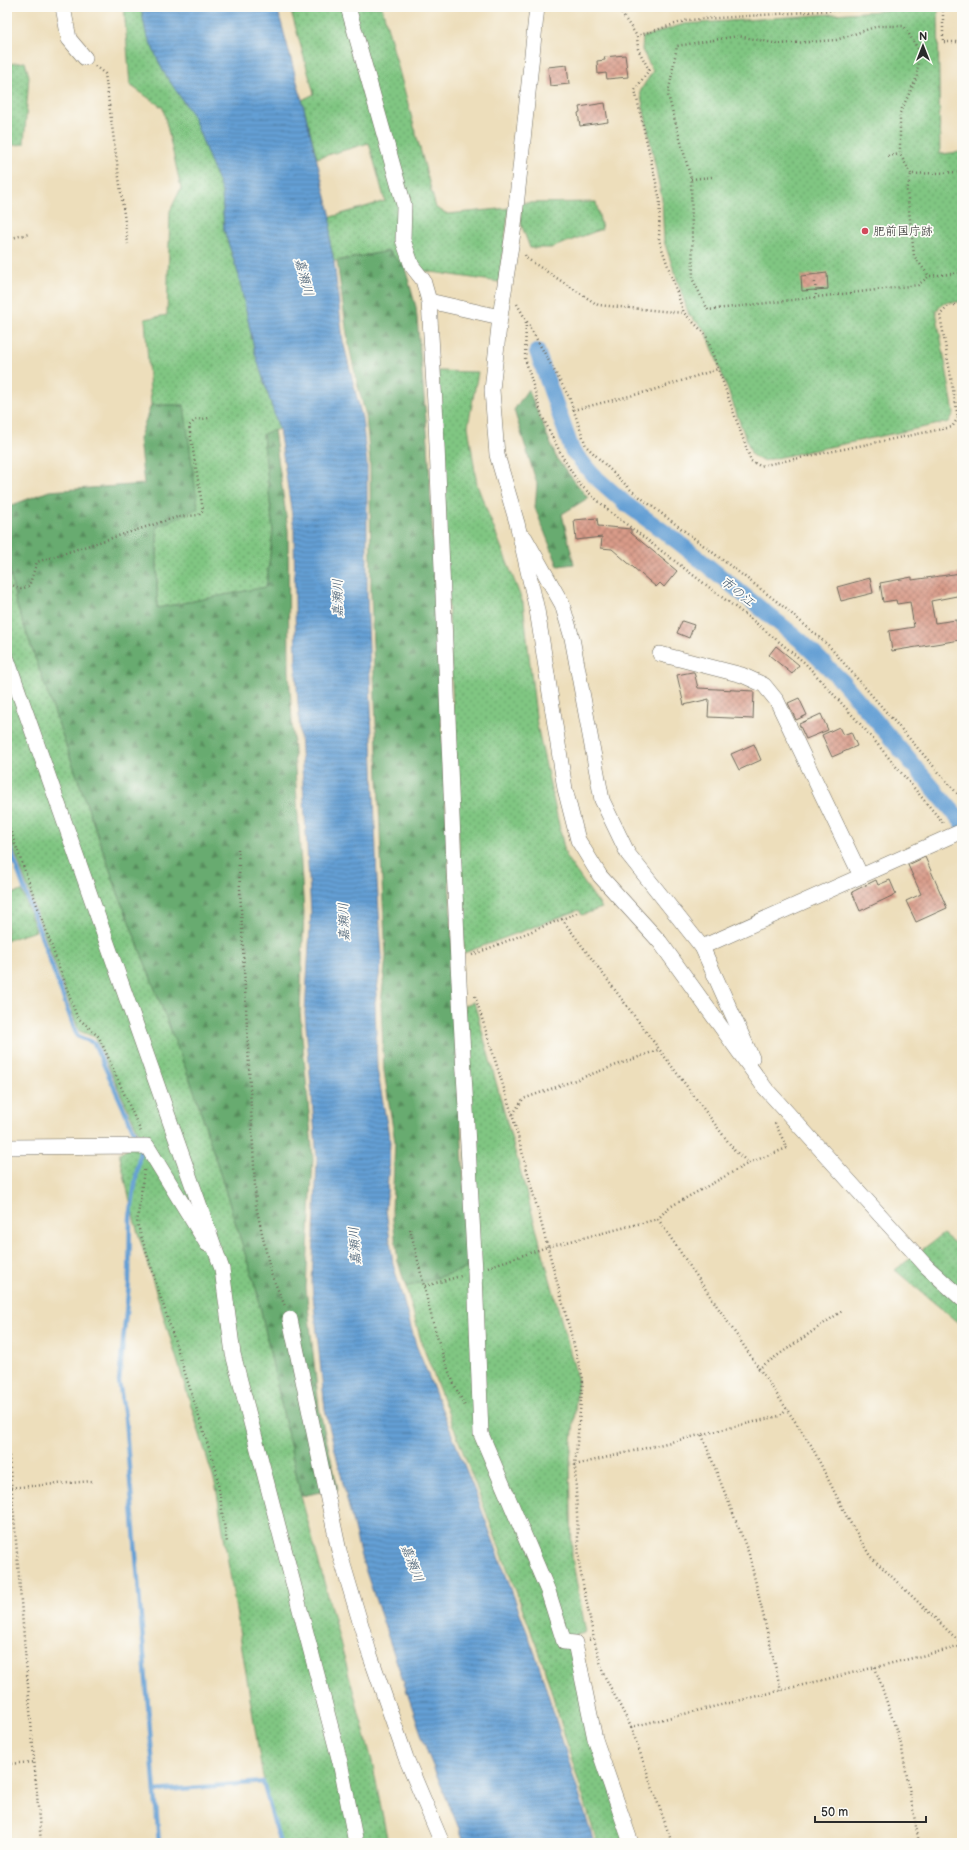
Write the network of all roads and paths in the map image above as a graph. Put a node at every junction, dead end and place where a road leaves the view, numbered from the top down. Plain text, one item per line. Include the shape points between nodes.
1 (63, 7) edge
2 (348, 7) edge
3 (537, 7) edge
4 (617, 7) edge
5 (870, 7) edge
6 (882, 7) edge
7 (943, 7) edge
8 (636, 36) junction
9 (962, 42) edge
10 (85, 58) joint
11 (900, 154) junction
12 (888, 156) dead end
13 (962, 172) edge
14 (911, 174) junction
15 (712, 177) dead end
16 (691, 179) junction
17 (29, 234) dead end
18 (7, 239) edge
19 (128, 244) dead end
20 (524, 252) dead end
21 (962, 273) edge
22 (930, 276) junction
23 (815, 282) dead end
24 (816, 297) junction
25 (429, 301) junction
26 (517, 303) dead end
27 (962, 304) edge
28 (684, 313) junction
29 (500, 317) junction
30 (526, 322) junction
31 (718, 368) junction
32 (573, 410) junction
33 (209, 418) dead end
34 (517, 523) junction
35 (7, 576) edge
36 (660, 654) dead end
37 (8, 661) edge
38 (962, 799) edge
39 (7, 821) edge
40 (957, 833) edge
41 (238, 849) dead end
42 (861, 876) junction
43 (577, 913) dead end
44 (562, 919) junction
45 (702, 947) junction
46 (458, 964) junction
47 (473, 992) dead end
48 (658, 1050) junction
49 (766, 1088) junction
50 (512, 1114) junction
51 (775, 1122) dead end
52 (147, 1146) junction
53 (7, 1147) edge
54 (749, 1163) junction
55 (144, 1169) dead end
56 (658, 1219) junction
57 (410, 1229) dead end
58 (547, 1247) junction
59 (222, 1269) junction
60 (962, 1299) edge
61 (842, 1311) dead end
62 (290, 1320) joint
63 (758, 1369) junction
64 (787, 1409) junction
65 (469, 1413) dead end
66 (7, 1432) edge
67 (702, 1435) junction
68 (575, 1465) junction
69 (93, 1481) dead end
70 (11, 1487) junction
71 (7, 1488) edge
72 (227, 1543) dead end
73 (594, 1638) junction
74 (575, 1644) junction
75 (962, 1645) edge
76 (875, 1667) junction
77 (781, 1691) junction
78 (631, 1727) junction
79 (34, 1762) junction
80 (7, 1764) edge
81 (41, 1843) edge
82 (356, 1843) edge
83 (442, 1843) edge
84 (631, 1843) edge
85 (672, 1843) edge
86 (919, 1843) edge

1 - 10 street via 69,39
2 - 25 street via 404,205 403,240 412,266 423,280
3 - 29 street via 514,226
4 - 8 path
5 - 6 path
5 - 8 path via 688,20
7 - 9 path via 943,42
8 - 28 path via 638,49 649,70 636,90 660,200 659,240
10 - 19 path via 105,74
11 - 12 path
11 - 14 path
11 - 16 path via 900,113 917,77 918,49 904,26 878,26 836,40 779,44 738,36 677,46 668,95
13 - 14 path
14 - 22 path via 907,191 914,256
15 - 16 path
16 - 24 path via 693,280 708,310
17 - 18 path
20 - 28 path via 526,258 598,305
21 - 22 path
22 - 24 path via 918,285
23 - 24 path
25 - 29 street
25 - 46 street
26 - 30 path
27 - 31 path via 949,304 940,315 958,418 952,427 760,466 751,461
28 - 31 path via 706,335
29 - 34 street via 492,390 497,448
30 - 32 path
30 - 40 path via 525,358 542,416 562,456 580,484 614,514 805,663
31 - 32 path via 650,391
32 - 38 path via 586,446 632,492 779,603 828,645
33 - 35 path via 195,420 189,426 203,510 199,515 177,517 37,562 29,586 21,589 10,584
34 - 45 street via 562,604 572,638 602,800 628,854
34 - 49 street via 537,610 565,789 578,840 600,876 660,942
36 - 42 street via 742,675 764,685 778,701
37 - 59 street
39 - 52 path via 77,1017 99,1037
40 - 42 street
41 - 62 path via 256,1206 271,1274
42 - 45 street
43 - 44 path
44 - 46 path via 466,958
44 - 48 path
45 - 49 street
46 - 74 street via 481,1434 548,1591 564,1642
47 - 50 path
48 - 50 path via 523,1099
48 - 54 path via 735,1151
49 - 60 street via 927,1267
50 - 58 path
51 - 54 path via 787,1148
52 - 53 street
52 - 59 street
54 - 56 path via 668,1208
55 - 72 path via 138,1223 216,1470
56 - 58 path
56 - 63 path
57 - 65 path via 433,1326 454,1385
58 - 68 path via 583,1379
59 - 82 street via 233,1354 340,1762
61 - 63 path
62 - 83 street via 339,1551 369,1652 406,1758
63 - 64 path
64 - 67 path via 779,1416
64 - 75 path via 811,1445 847,1517 870,1556
66 - 70 path
67 - 68 path
67 - 77 path via 749,1554
68 - 73 path via 579,1564
69 - 70 path
70 - 71 path
70 - 79 path
73 - 74 path
73 - 78 path via 603,1673
74 - 84 street via 595,1739
75 - 76 path
76 - 77 path
76 - 86 path via 902,1744
77 - 78 path
78 - 85 path
79 - 80 path
79 - 81 path

